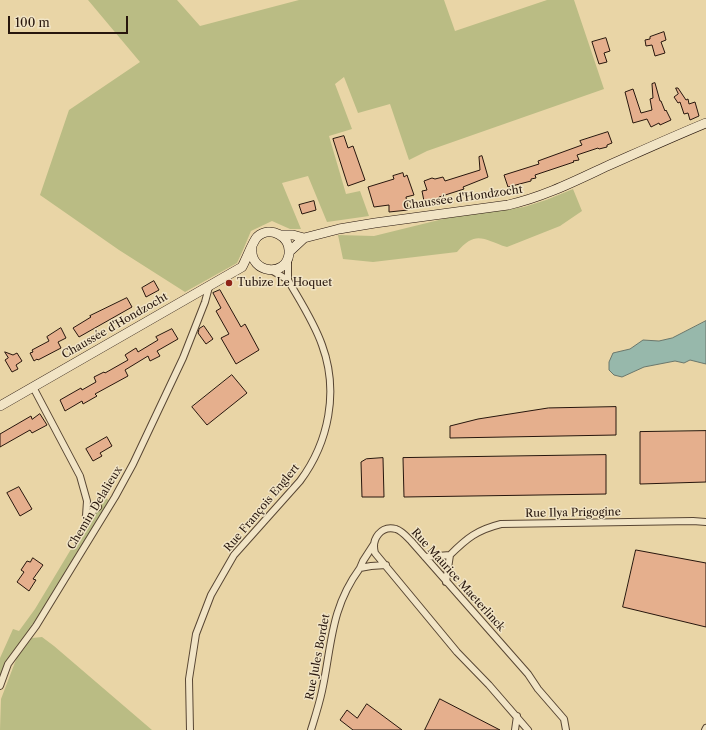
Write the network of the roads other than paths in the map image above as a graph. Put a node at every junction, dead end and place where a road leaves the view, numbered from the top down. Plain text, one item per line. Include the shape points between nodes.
1 (706, 123) edge
2 (281, 235) junction
3 (304, 238) junction
4 (252, 249) junction
5 (288, 255) junction
6 (242, 267) junction
7 (261, 268) junction
8 (271, 270) junction
9 (288, 280) junction
10 (209, 287) junction
11 (33, 387) junction
12 (0, 406) edge
13 (98, 507) dead end
14 (706, 522) edge
15 (374, 544) junction
16 (450, 555) junction
17 (425, 557) junction
18 (386, 565) junction
19 (360, 568) junction
20 (446, 582) junction
21 (0, 686) edge
22 (517, 716) junction
23 (190, 730) edge
24 (311, 730) edge
25 (514, 730) edge
26 (528, 730) edge
27 (566, 730) edge

1 - 3 main road, Chaussée d'Hondzocht via 528,201 368,224
2 - 3 main road
2 - 4 main road via 263,233 254,241
2 - 5 main road via 288,244
3 - 5 main road
4 - 6 main road
4 - 7 main road via 253,260
5 - 8 main road via 282,266
5 - 9 street
6 - 7 main road
6 - 10 main road, Chaussée d'Hondzocht
7 - 8 main road
8 - 9 street
9 - 23 street, Rue François Englert via 317,332 328,364 330,389 327,422 309,468 234,555 211,595 196,634 189,679
10 - 11 main road, Chaussée d'Hondzocht
10 - 21 street, Chemin Delalieux via 183,358 133,464 44,613 8,664
11 - 12 main road, Chaussée d'Hondzocht
11 - 13 street via 80,476 87,501 86,516
14 - 16 street, Rue Ilya Prigogine via 502,524 472,535
15 - 17 street, Rue Maurice Maeterlinck via 376,536 383,530 396,529
15 - 18 street via 375,552
15 - 19 street, Rue Jules Bordet
16 - 17 street
16 - 20 street
17 - 20 street, Rue Maurice Maeterlinck
18 - 19 street
18 - 22 street via 457,652
19 - 24 street, Rue Jules Bordet via 344,593 336,616 322,691
20 - 27 street, Rue Maurice Maeterlinck via 528,674 564,719
22 - 25 street
22 - 26 street

